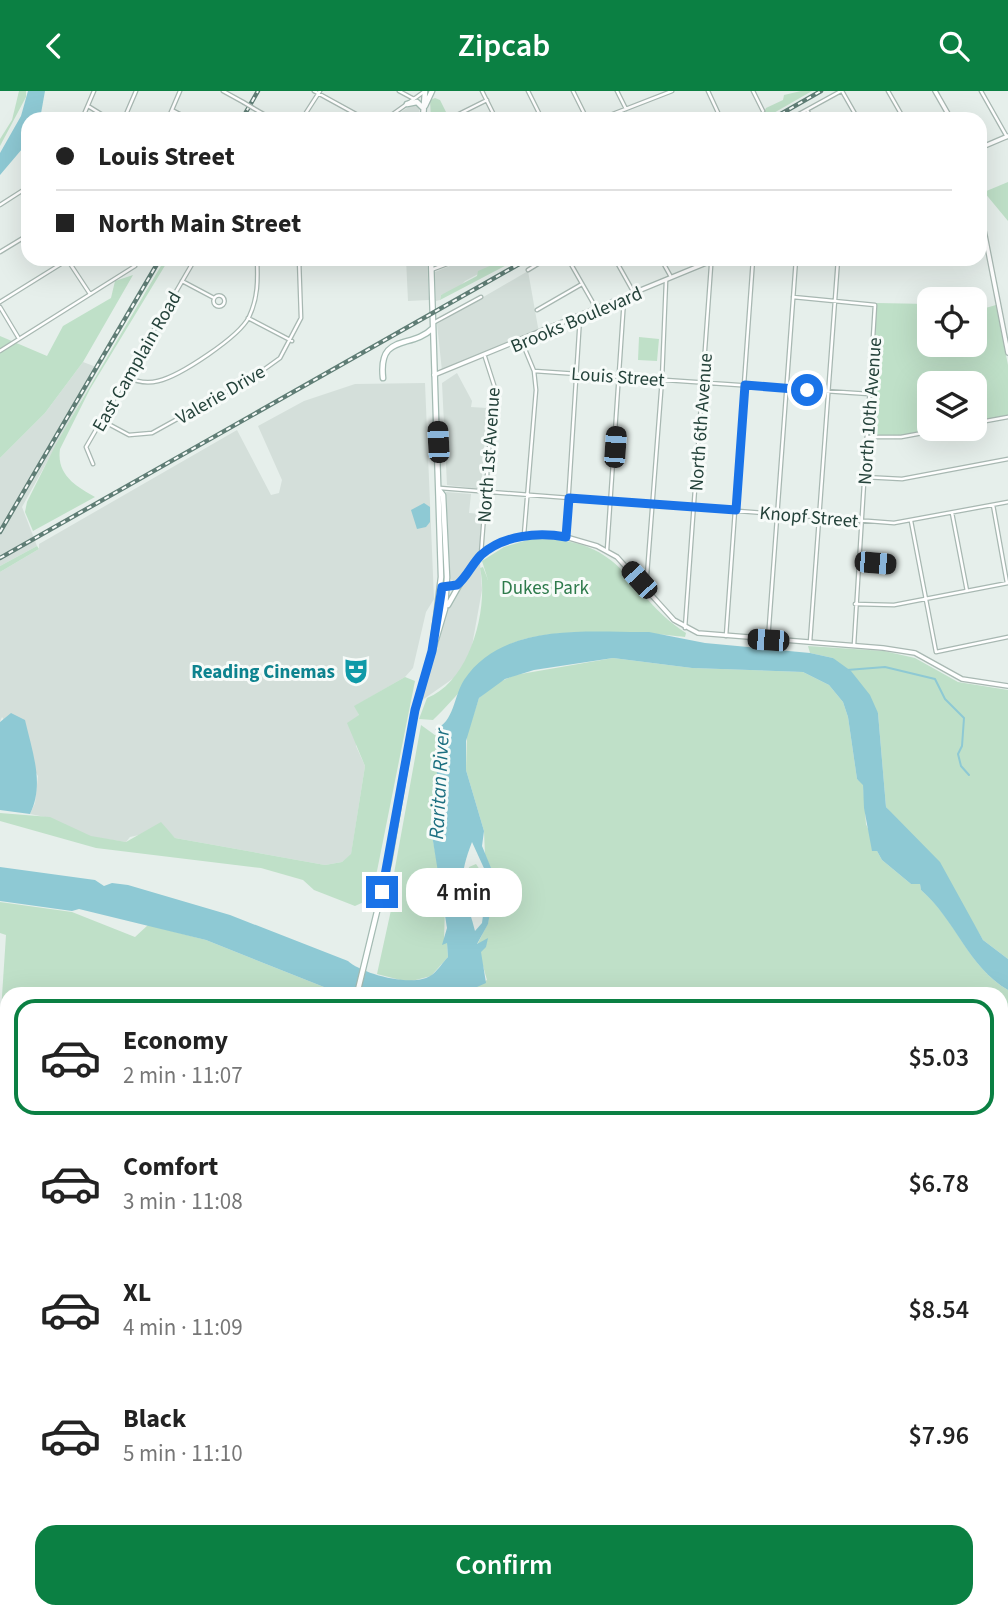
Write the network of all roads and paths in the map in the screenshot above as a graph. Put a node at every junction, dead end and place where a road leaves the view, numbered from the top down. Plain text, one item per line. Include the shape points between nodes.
1 (94, 91) edge
2 (136, 91) edge
3 (180, 91) edge
4 (223, 91) edge
5 (314, 91) edge
6 (399, 91) edge
7 (425, 91) edge
8 (432, 91) edge
9 (482, 91) edge
10 (528, 91) edge
11 (573, 91) edge
12 (617, 91) edge
13 (672, 91) edge
14 (708, 91) edge
15 (753, 91) edge
16 (842, 91) edge
17 (888, 91) edge
18 (935, 91) edge
19 (981, 91) edge
20 (319, 92) edge
21 (663, 92) edge
22 (414, 99) junction
23 (487, 100) junction
24 (407, 104) junction
25 (88, 106) junction
26 (626, 109) junction
27 (172, 110) joint
28 (807, 110) joint
29 (763, 111) dead end
30 (85, 112) edge
31 (98, 112) edge
32 (127, 112) edge
33 (176, 112) edge
34 (260, 112) edge
35 (306, 112) edge
36 (353, 112) edge
37 (396, 112) edge
38 (422, 112) edge
39 (423, 112) edge
40 (424, 112) edge
41 (464, 112) edge
42 (493, 112) edge
43 (538, 112) edge
44 (584, 112) edge
45 (618, 112) edge
46 (718, 112) edge
47 (803, 112) edge
48 (854, 112) edge
49 (900, 112) edge
50 (947, 112) edge
51 (1007, 137) edge
52 (987, 145) edge
53 (21, 191) edge
54 (0, 205) edge
55 (21, 240) edge
56 (987, 243) edge
57 (0, 253) edge
58 (57, 266) edge
59 (72, 266) edge
60 (191, 266) edge
61 (257, 266) edge
62 (299, 266) edge
63 (431, 266) edge
64 (442, 266) edge
65 (535, 266) edge
66 (572, 266) edge
67 (619, 266) edge
68 (665, 266) edge
69 (698, 266) edge
70 (708, 266) edge
71 (752, 266) edge
72 (795, 266) edge
73 (837, 266) edge
74 (135, 267) dead end
75 (431, 270) junction
76 (528, 270) dead end
77 (672, 279) junction
78 (182, 281) junction
79 (666, 281) junction
80 (582, 284) junction
81 (634, 294) junction
82 (90, 295) junction
83 (481, 297) dead end
84 (793, 297) junction
85 (214, 298) dead end
86 (624, 299) junction
87 (835, 300) junction
88 (0, 302) edge
89 (0, 307) edge
90 (537, 310) dead end
91 (597, 310) junction
92 (580, 317) junction
93 (248, 318) junction
94 (433, 325) junction
95 (1006, 332) edge
96 (19, 339) junction
97 (292, 341) junction
98 (522, 342) junction
99 (0, 351) edge
100 (1008, 353) edge
101 (485, 357) junction
102 (534, 371) junction
103 (577, 374) junction
104 (434, 375) junction
105 (619, 376) junction
106 (127, 377) junction
107 (383, 377) dead end
108 (662, 379) junction
109 (704, 382) junction
110 (745, 385) junction
111 (786, 388) junction
112 (828, 391) junction
113 (870, 395) junction
114 (1008, 417) edge
115 (102, 420) junction
116 (987, 421) edge
117 (917, 434) edge
118 (867, 437) junction
119 (1008, 459) edge
120 (93, 464) dead end
121 (864, 477) junction
122 (440, 490) junction
123 (485, 492) junction
124 (526, 496) junction
125 (569, 498) junction
126 (611, 502) junction
127 (1008, 502) edge
128 (652, 505) junction
129 (993, 505) junction
130 (694, 508) junction
131 (736, 510) junction
132 (777, 513) junction
133 (953, 513) junction
134 (819, 517) junction
135 (861, 520) junction
136 (911, 521) junction
137 (524, 535) junction
138 (566, 537) junction
139 (607, 550) junction
140 (481, 555) junction
141 (857, 561) junction
142 (892, 564) dead end
143 (461, 582) junction
144 (1008, 583) edge
145 (444, 587) junction
146 (646, 588) junction
147 (967, 591) junction
148 (926, 599) junction
149 (856, 604) junction
150 (441, 626) junction
151 (685, 628) junction
152 (726, 637) junction
153 (1008, 637) edge
154 (768, 640) junction
155 (810, 642) junction
156 (854, 646) junction
157 (432, 651) junction
158 (1008, 686) edge
159 (359, 987) edge

1 - 25 street
2 - 32 street
3 - 27 street
4 - 34 street, bridge
5 - 20 street
6 - 22 street
7 - 22 street
7 - 39 main road
8 - 40 main road
9 - 23 street
10 - 43 street
11 - 44 street
12 - 26 street
13 - 21 street
14 - 46 street
15 - 29 street
16 - 28 street
16 - 48 street
17 - 49 street
18 - 50 street
19 - 51 street
20 - 35 street
20 - 36 street
21 - 26 street
22 - 24 street
23 - 41 street
23 - 42 street
24 - 37 street
24 - 38 main road via 416,101
25 - 30 street
25 - 31 street
26 - 45 street
27 - 33 street
28 - 47 street
51 - 52 street
53 - 54 street
55 - 57 street
56 - 95 street
58 - 88 street
59 - 82 street
60 - 78 street, East Camplain Road
61 - 93 street via 258,287
62 - 97 street, Valerie Drive via 300,319
63 - 75 main road
64 - 75 street
65 - 76 street
66 - 80 street
67 - 81 street
68 - 77 street
69 - 77 street, Brooks Boulevard
70 - 109 street, North 6th Avenue
71 - 110 street
72 - 84 street
73 - 87 street
74 - 82 street
75 - 94 main road
77 - 79 street, Brooks Boulevard
78 - 85 street
78 - 106 street, East Camplain Road
79 - 81 street, Brooks Boulevard
79 - 108 street
80 - 90 street
80 - 91 street
81 - 86 street, Brooks Boulevard
82 - 96 street
83 - 94 street
84 - 87 street
84 - 111 street
86 - 91 street, Brooks Boulevard
86 - 105 street
87 - 112 street
87 - 113 street, North 10th Avenue via 874,304
89 - 96 street
91 - 92 street, Brooks Boulevard
92 - 98 street, Brooks Boulevard
92 - 103 street
93 - 97 street
93 - 106 street via 225,343 161,380 139,383
94 - 104 main road
94 - 107 main road via 422,338 399,342 387,350
95 - 100 street
96 - 99 street
97 - 115 street, Valerie Drive via 276,362 152,433 130,435
98 - 101 street, Brooks Boulevard
98 - 102 street
101 - 104 street, Brooks Boulevard
101 - 123 street, North 1st Avenue via 494,385
102 - 103 street, Louis Street
102 - 124 street
103 - 105 street, Louis Street
103 - 125 street
104 - 122 main road
105 - 108 street, Louis Street
105 - 126 street
106 - 115 street, East Camplain Road
108 - 109 street, Louis Street
108 - 128 street
109 - 110 street, Louis Street
109 - 130 street, North 6th Avenue
110 - 111 street, Louis Street
110 - 131 street
111 - 112 street, Louis Street
111 - 132 street
112 - 113 street, Louis Street
112 - 134 street
113 - 118 street, North 10th Avenue
114 - 116 street
115 - 120 street, East Camplain Road via 86,447
117 - 118 street
118 - 121 street, North 10th Avenue
119 - 121 street via 902,479
121 - 135 street, North 10th Avenue
122 - 123 street, Knopf Street
122 - 145 main road
123 - 124 street, Knopf Street
123 - 140 street, North 1st Avenue
124 - 125 street, Knopf Street
124 - 137 street
125 - 126 street, Knopf Street
125 - 138 street
126 - 128 street, Knopf Street
126 - 139 street
127 - 129 street, Knopf Street
128 - 130 street, Knopf Street
128 - 146 street
129 - 133 street, Knopf Street
129 - 144 street
130 - 131 street, Knopf Street
130 - 151 street, North 6th Avenue
131 - 132 street, Knopf Street
131 - 152 street
132 - 134 street, Knopf Street
132 - 154 street
133 - 136 street, Knopf Street
133 - 147 street
134 - 135 street, Knopf Street
134 - 155 street
135 - 136 street, Knopf Street
135 - 141 street, North 10th Avenue
136 - 148 street
137 - 138 street
137 - 140 street
138 - 139 street
139 - 146 street
140 - 143 street
141 - 142 street
141 - 149 street, North 10th Avenue
143 - 145 street
143 - 150 main road
144 - 147 street
145 - 150 main road
145 - 157 main road
146 - 151 street
147 - 148 street
148 - 149 street via 894,605
148 - 153 street via 936,652
149 - 156 street, North 10th Avenue
150 - 157 main road
151 - 152 street
152 - 154 street
154 - 155 street
155 - 156 street
156 - 158 street via 915,653 962,679
157 - 159 main road via 415,710

